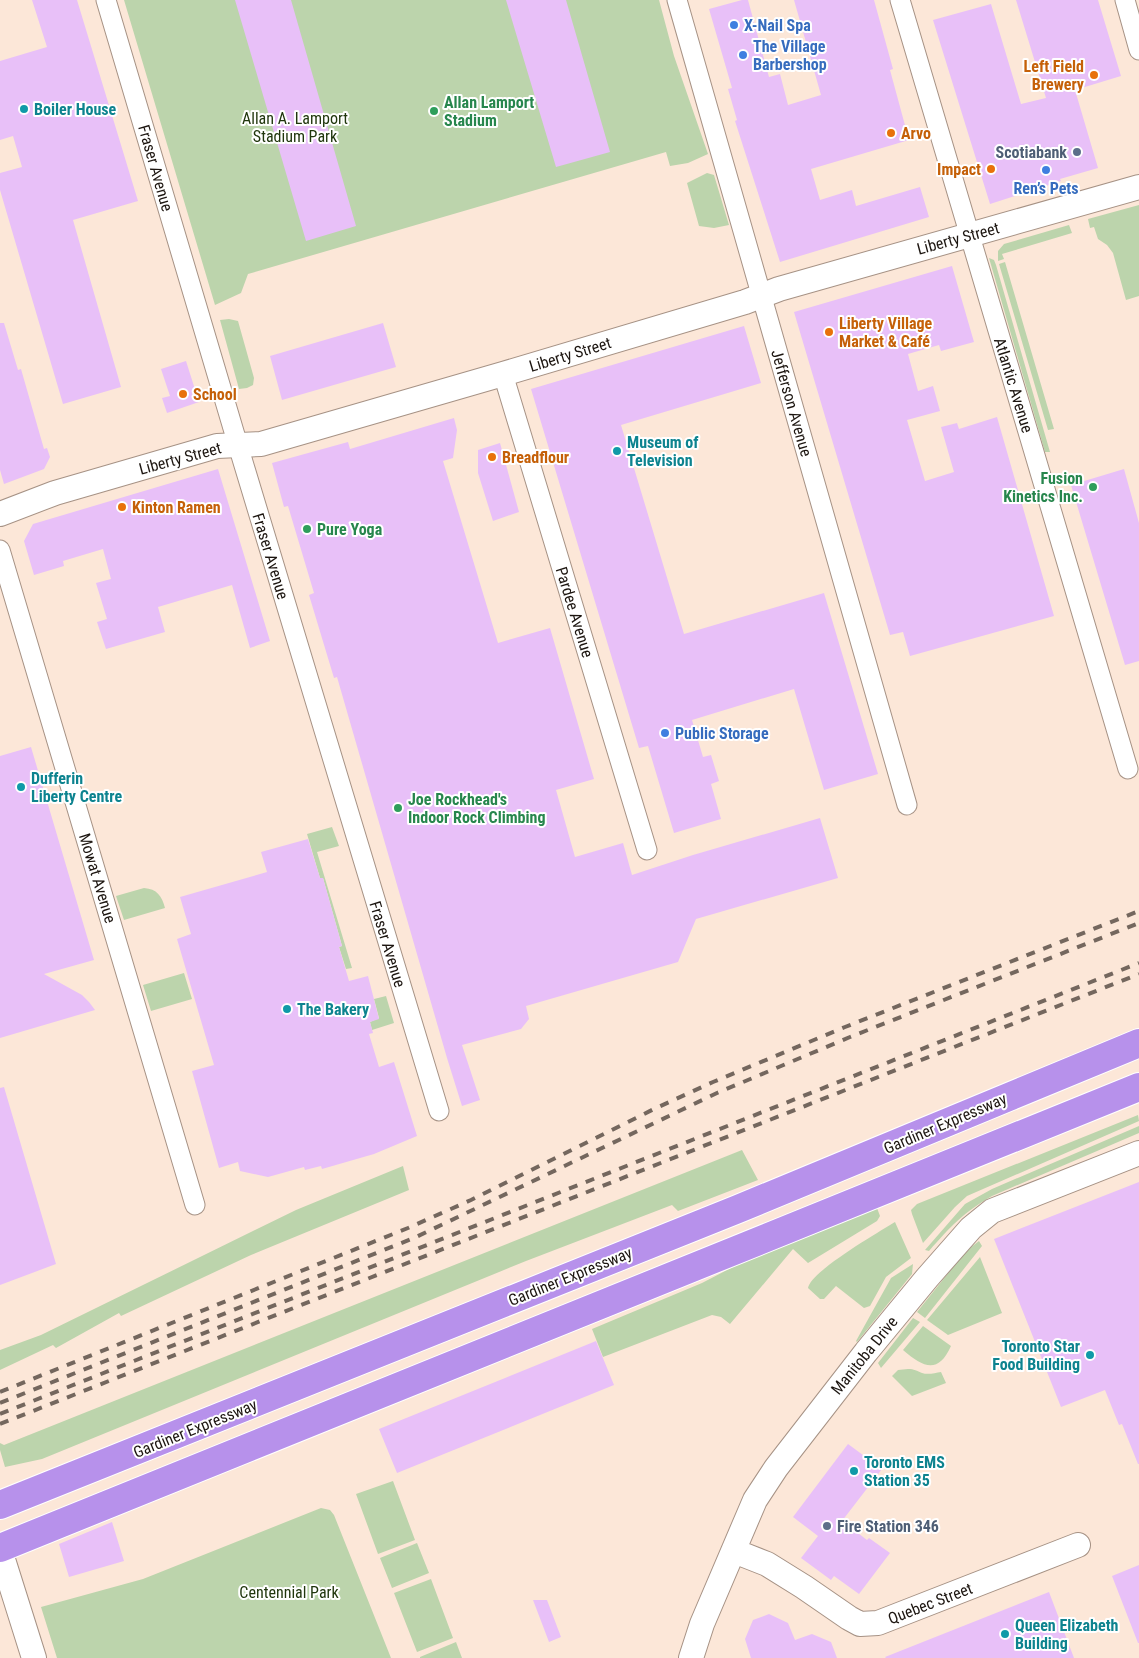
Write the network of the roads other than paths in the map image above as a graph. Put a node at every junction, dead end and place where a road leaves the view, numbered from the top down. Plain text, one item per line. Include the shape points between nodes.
1 (106, 0) edge
2 (677, 0) edge
3 (900, 0) edge
4 (1125, 0) edge
5 (1139, 50) edge
6 (1139, 188) edge
7 (970, 234) junction
8 (762, 296) junction
9 (503, 374) junction
10 (238, 445) junction
11 (0, 514) edge
12 (0, 550) edge
13 (1128, 769) dead end
14 (907, 805) dead end
15 (647, 850) dead end
16 (1139, 1043) edge
17 (1139, 1087) edge
18 (439, 1111) dead end
19 (1139, 1153) edge
20 (194, 1205) dead end
21 (0, 1505) edge
22 (1078, 1545) dead end
23 (0, 1549) edge
24 (734, 1551) junction
25 (34, 1658) edge
26 (691, 1658) edge

1 - 10 street, Fraser Avenue
2 - 8 street, Jefferson Avenue
3 - 7 street, Atlantic Avenue
4 - 5 street
6 - 7 street, Liberty Street
7 - 8 street, Liberty Street
7 - 13 street, Atlantic Avenue
8 - 9 street, Liberty Street
8 - 14 street, Jefferson Avenue
9 - 10 street, Liberty Street via 261,444
9 - 15 street, Pardee Avenue
10 - 11 street, Liberty Street via 217,446 179,457 55,493
10 - 18 street, Fraser Avenue
12 - 20 street, Mowat Avenue
16 - 21 highway, Gardiner Expressway via 738,1209
17 - 23 highway
19 - 24 street, Manitoba Drive via 992,1211 971,1228 866,1352 776,1468 755,1500
22 - 24 street, Quebec Street via 878,1623 860,1624 767,1564
23 - 25 street
24 - 26 street, Manitoba Drive

